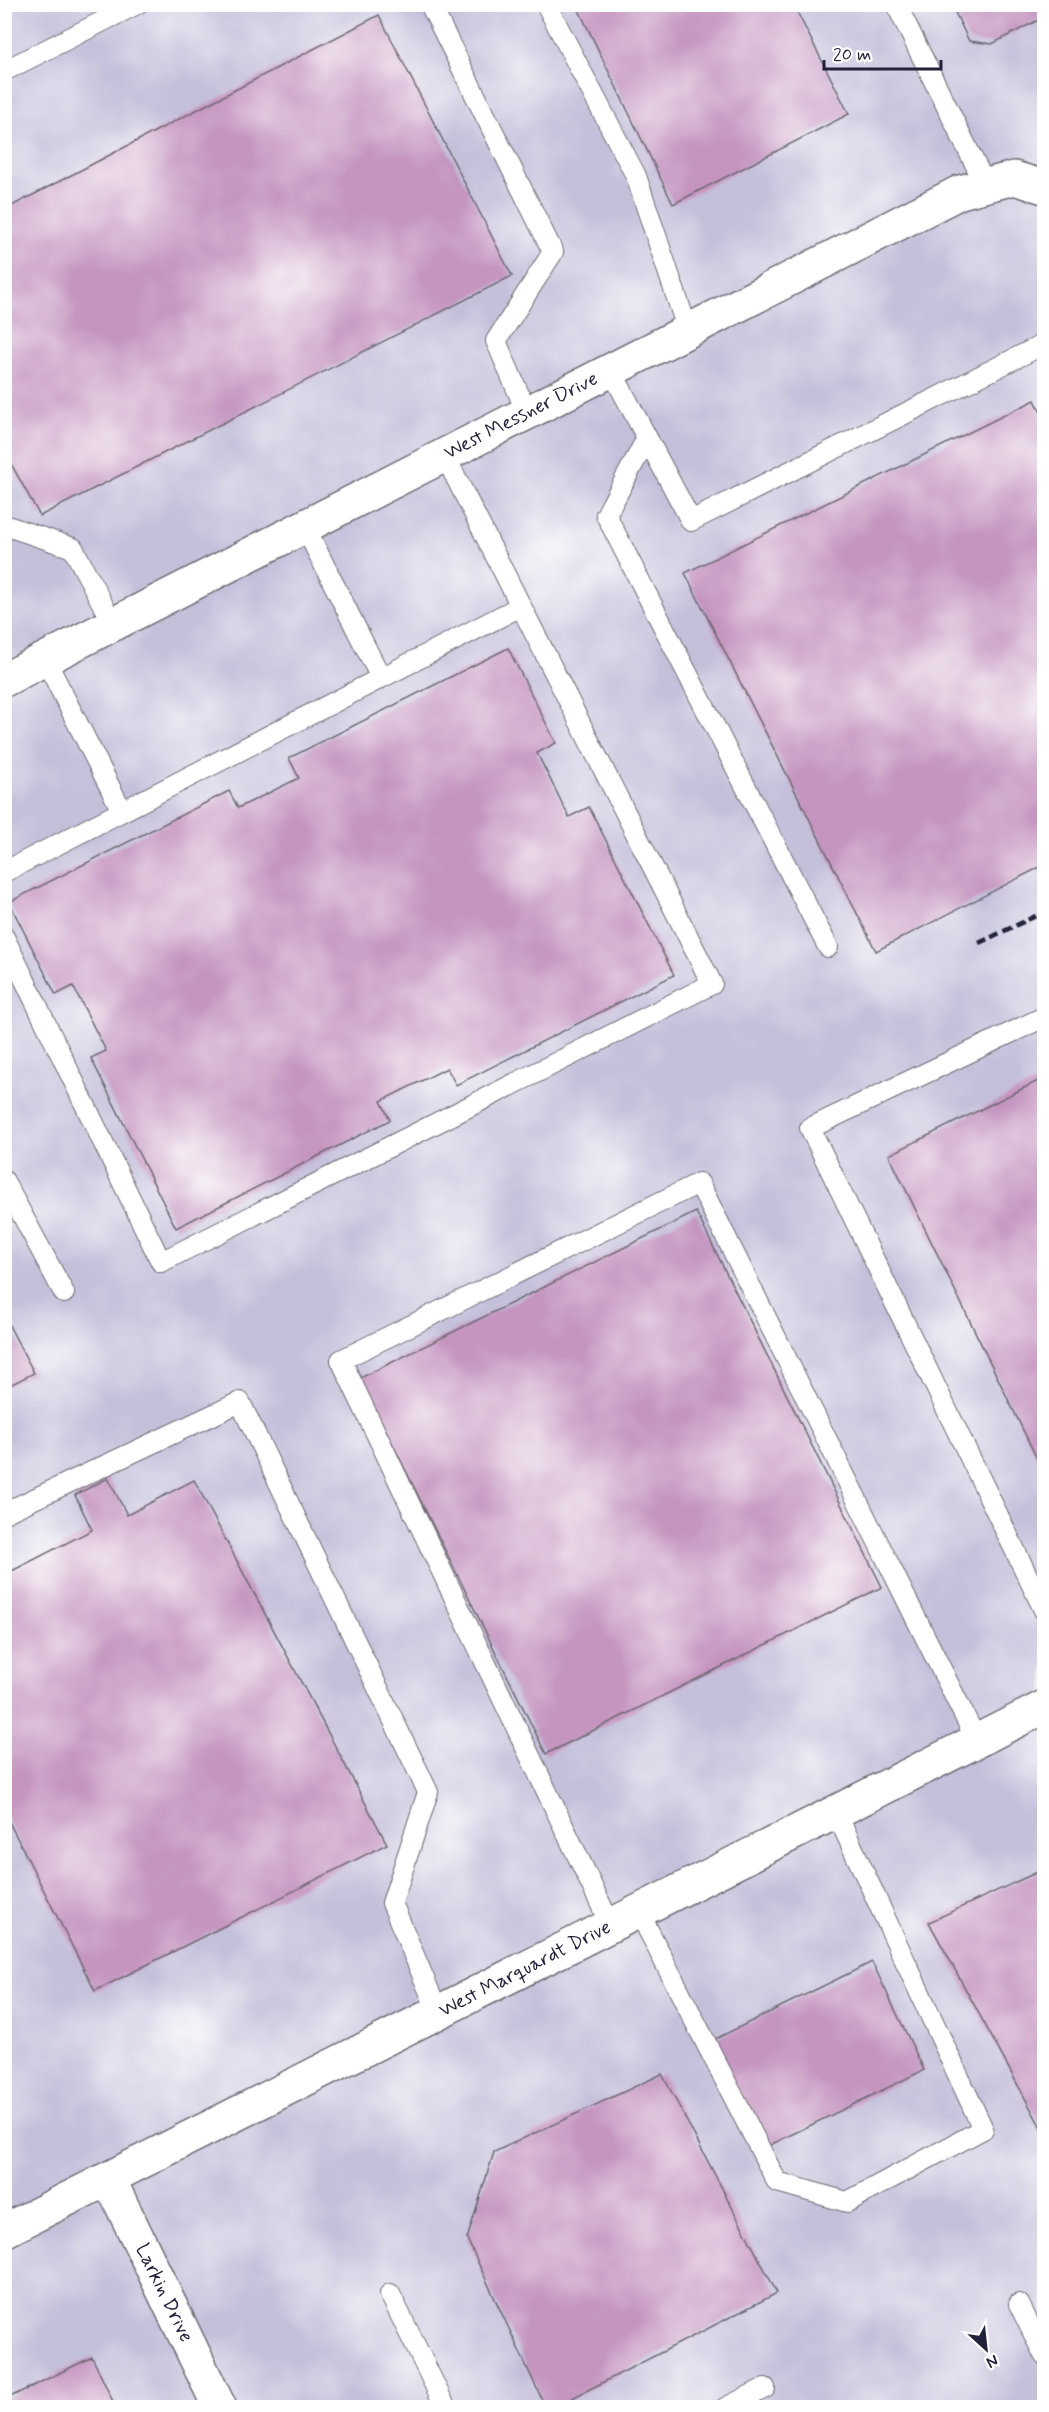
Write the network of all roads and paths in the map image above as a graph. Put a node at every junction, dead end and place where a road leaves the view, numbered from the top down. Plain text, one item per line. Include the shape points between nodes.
1 (137, 4) edge
2 (430, 4) edge
3 (546, 4) edge
4 (896, 4) edge
5 (4, 71) edge
6 (986, 186) junction
7 (1044, 187) edge
8 (688, 331) junction
9 (1044, 344) edge
10 (611, 370) junction
11 (527, 413) junction
12 (647, 438) junction
13 (445, 456) junction
14 (4, 525) edge
15 (305, 527) junction
16 (521, 606) junction
17 (113, 624) junction
18 (45, 659) junction
19 (381, 678) junction
20 (4, 680) edge
21 (122, 811) junction
22 (4, 872) edge
23 (4, 937) edge
24 (828, 946) dead end
25 (1044, 1017) edge
26 (4, 1181) edge
27 (64, 1293) dead end
28 (4, 1513) edge
29 (1044, 1610) edge
30 (1044, 1707) edge
31 (977, 1741) junction
32 (836, 1812) junction
33 (625, 1919) junction
34 (438, 2012) junction
35 (109, 2179) junction
36 (4, 2231) edge
37 (390, 2294) dead end
38 (1019, 2304) dead end
39 (1044, 2355) edge
40 (765, 2388) dead end
41 (220, 2408) edge
42 (446, 2408) edge
43 (725, 2408) edge

1 - 5 lane
2 - 11 lane via 553,252 496,341
3 - 8 lane via 636,176
4 - 6 lane
6 - 7 street, West Messner Drive via 1014,178
6 - 8 street, West Messner Drive via 960,192
8 - 10 street, West Messner Drive
9 - 12 lane via 691,521
10 - 11 street, West Messner Drive
10 - 12 lane
11 - 13 street, West Messner Drive
12 - 24 lane via 606,515
13 - 15 street, West Messner Drive
13 - 16 lane
14 - 17 lane via 73,548
15 - 17 street, West Messner Drive
15 - 19 lane
16 - 19 lane
16 - 23 lane via 712,984 161,1262
17 - 18 street, West Messner Drive
18 - 20 street, West Messner Drive
18 - 21 lane
19 - 21 lane
21 - 22 lane
25 - 29 lane via 810,1128
26 - 27 lane
28 - 34 lane via 240,1402 428,1792 392,1903
30 - 31 street, West Marquardt Drive
31 - 32 street, West Marquardt Drive
31 - 33 lane via 699,1183 341,1360
32 - 33 street, West Marquardt Drive
32 - 33 lane via 983,2129 847,2202 777,2182
33 - 34 street, West Marquardt Drive
34 - 35 street, West Marquardt Drive
35 - 36 street, West Marquardt Drive
35 - 41 street, Larkin Drive
37 - 42 lane
38 - 39 lane
40 - 43 lane

